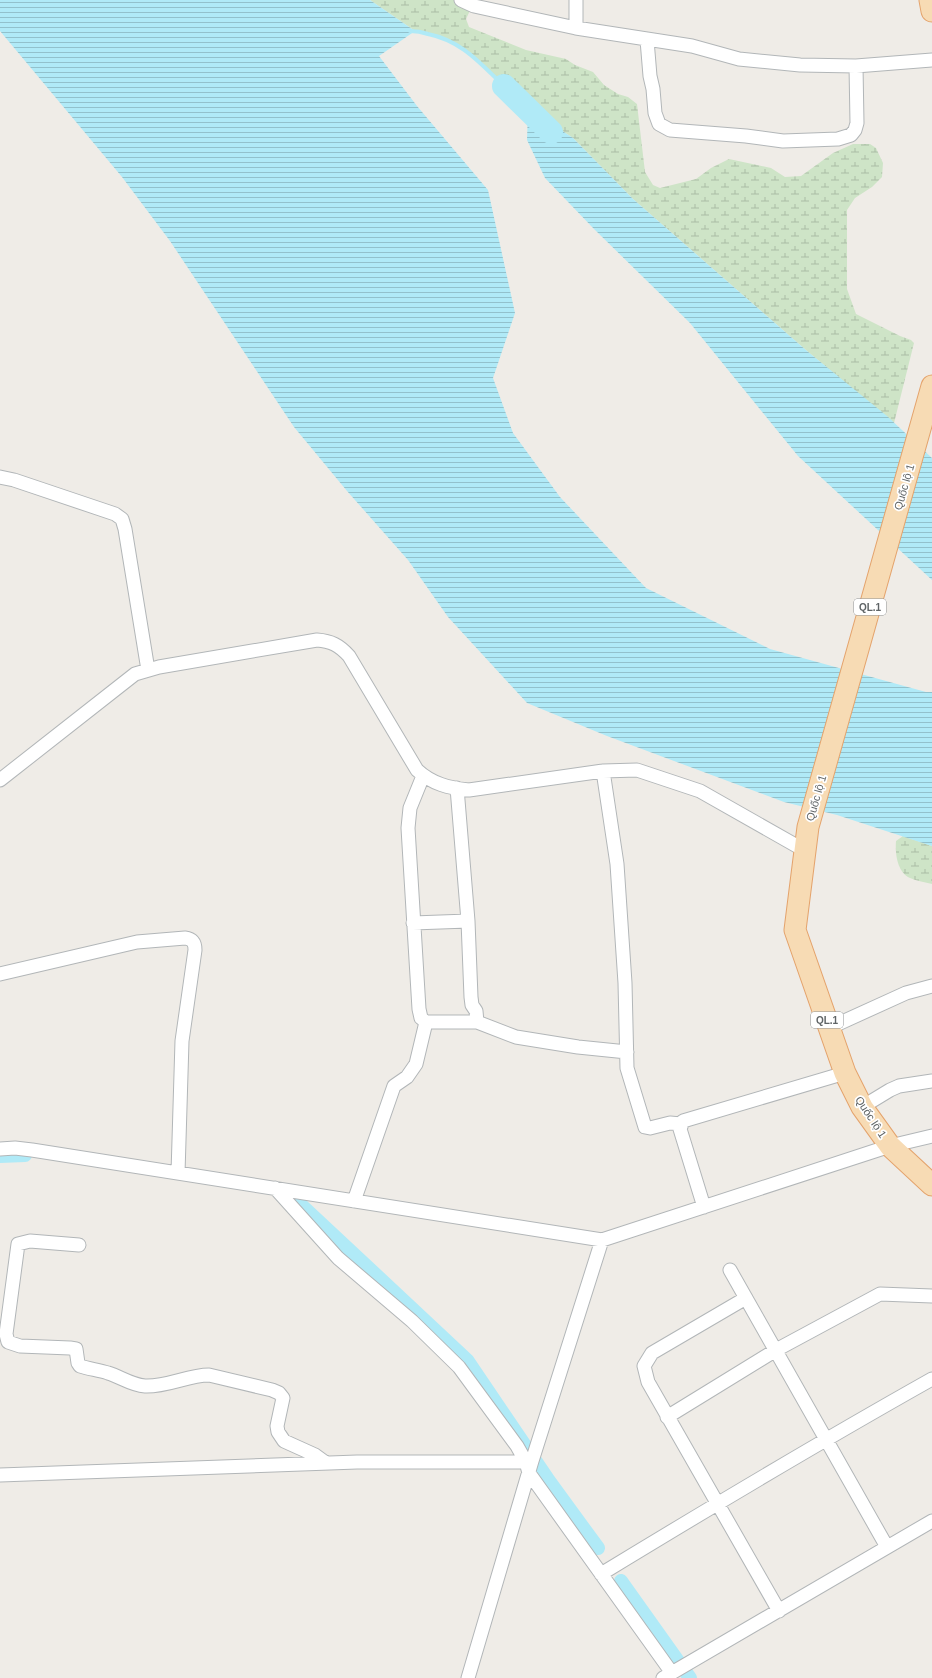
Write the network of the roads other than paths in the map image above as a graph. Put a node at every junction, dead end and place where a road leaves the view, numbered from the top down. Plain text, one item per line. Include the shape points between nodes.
1 (460, 0) edge
2 (576, 0) edge
3 (930, 0) edge
4 (932, 11) edge
5 (576, 28) junction
6 (647, 40) junction
7 (932, 60) edge
8 (856, 66) junction
9 (932, 386) edge
10 (0, 477) edge
11 (148, 670) junction
12 (603, 771) junction
13 (423, 776) junction
14 (0, 780) edge
15 (457, 788) junction
16 (804, 850) junction
17 (468, 921) junction
18 (413, 923) junction
19 (0, 974) edge
20 (932, 986) edge
21 (426, 1022) junction
22 (477, 1022) junction
23 (829, 1028) junction
24 (627, 1052) junction
25 (846, 1073) junction
26 (932, 1081) edge
27 (862, 1107) junction
28 (681, 1124) junction
29 (932, 1136) edge
30 (890, 1146) junction
31 (0, 1149) edge
32 (178, 1173) junction
33 (932, 1185) edge
34 (275, 1188) junction
35 (354, 1201) junction
36 (704, 1207) junction
37 (602, 1240) junction
38 (79, 1245) dead end
39 (730, 1270) dead end
40 (932, 1296) edge
41 (746, 1298) junction
42 (776, 1350) junction
43 (932, 1379) edge
44 (667, 1417) junction
45 (826, 1439) junction
46 (531, 1462) junction
47 (326, 1463) junction
48 (0, 1475) edge
49 (717, 1503) junction
50 (932, 1521) edge
51 (887, 1547) junction
52 (602, 1574) junction
53 (778, 1611) junction
54 (670, 1674) edge
55 (468, 1678) edge

1 - 5 street via 474,6
2 - 5 street
3 - 4 main road
5 - 6 street
6 - 8 street via 692,46 739,59 800,65
6 - 8 street via 655,113 659,124 670,130 783,140 838,139 851,135 857,123
7 - 8 street
9 - 16 main road, Quốc lộ 1 / QL.1 via 808,827
10 - 11 street via 115,514 122,519
11 - 13 street via 317,640 334,643 349,656
11 - 14 street via 135,674
12 - 15 street via 469,790
12 - 16 street via 637,770 700,791
12 - 24 street via 617,864
13 - 15 street via 434,783
13 - 18 street via 408,819
15 - 17 street
16 - 23 main road, Quốc lộ 1 / QL.1 via 795,930
17 - 18 street
17 - 22 street via 471,997
18 - 21 street via 419,1009 421,1018
19 - 32 street via 137,942 185,938 195,944 182,1041
20 - 23 street via 906,993
21 - 22 street
21 - 35 street via 416,1064 407,1077 394,1086
22 - 24 street via 516,1037
23 - 25 main road, Quốc lộ 1 / QL.1
24 - 28 street via 627,1068 645,1127
25 - 27 main road, Quốc lộ 1 / QL.1
25 - 28 street via 685,1120
26 - 27 street via 899,1086
27 - 30 main road, Quốc lộ 1 / QL.1
28 - 36 street via 680,1129
29 - 30 street
30 - 33 main road, Quốc lộ 1 / QL.1
30 - 36 street
31 - 32 street via 32,1150
32 - 34 street
34 - 35 street
34 - 46 street via 338,1258 412,1321 459,1367
35 - 37 street
36 - 37 street
37 - 46 street
38 - 47 street via 30,1241 18,1244 6,1334 8,1342 20,1346 76,1349 80,1366 136,1385 171,1383 209,1375 272,1390 283,1398 278,1432 284,1440
39 - 41 street
40 - 42 street via 880,1294
41 - 42 street
41 - 44 street via 652,1352 644,1366 648,1382
42 - 44 street
42 - 45 street
43 - 45 street
44 - 49 street
45 - 49 street
45 - 51 street
46 - 47 street
46 - 52 street
46 - 55 street
47 - 48 street
49 - 52 street
49 - 53 street
50 - 51 street
51 - 53 street
52 - 54 street
53 - 54 street

